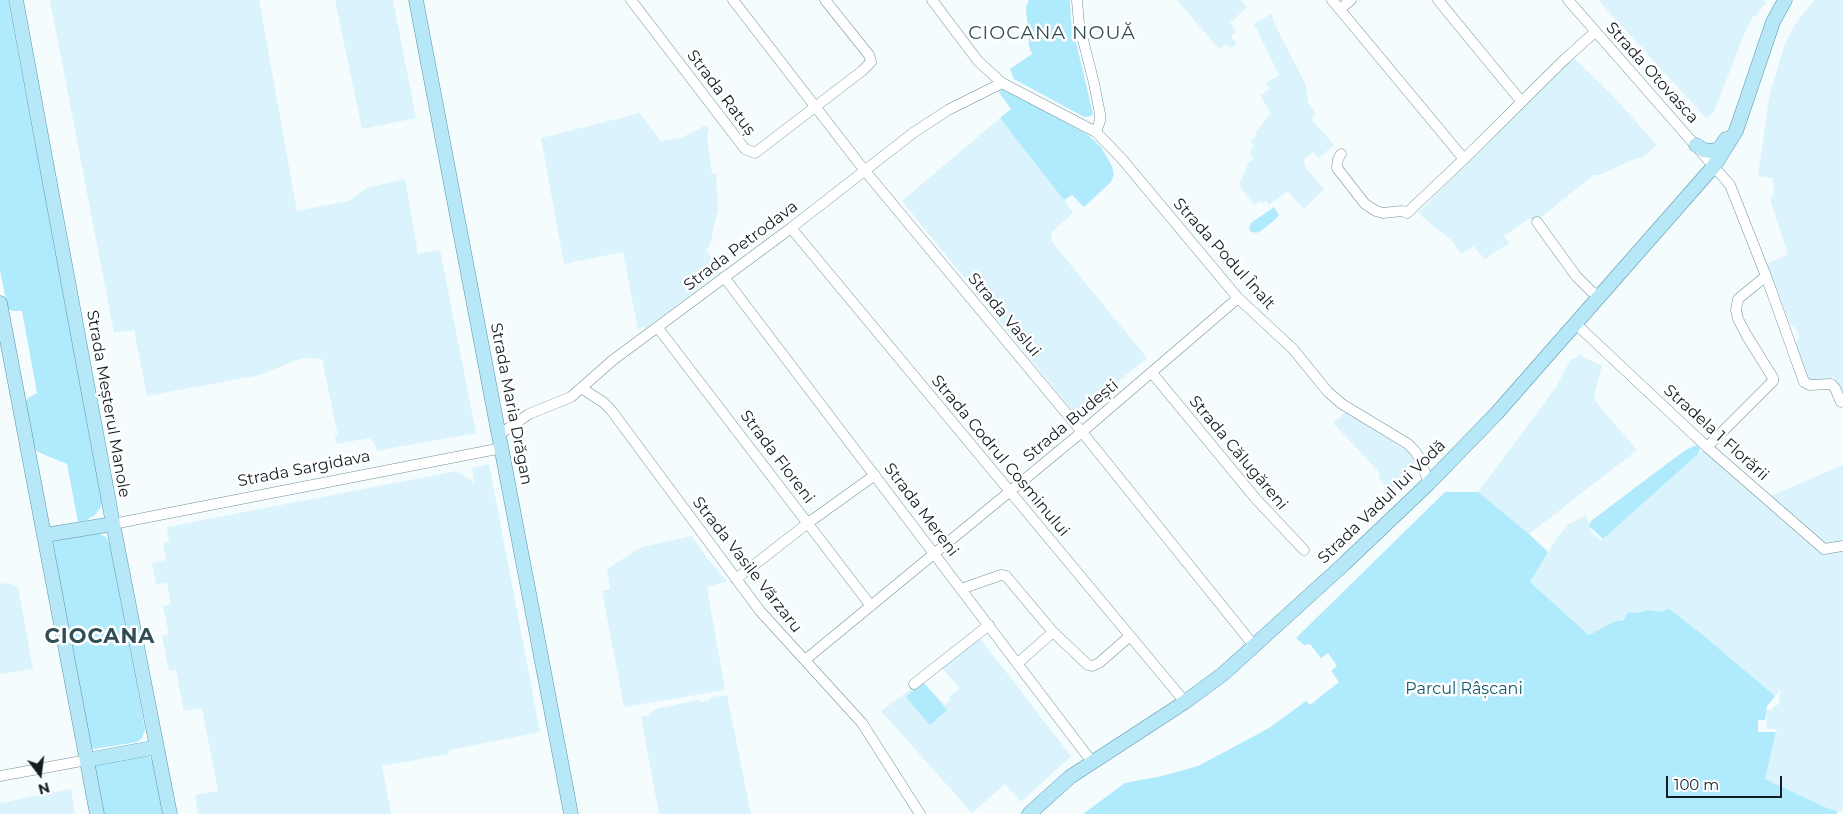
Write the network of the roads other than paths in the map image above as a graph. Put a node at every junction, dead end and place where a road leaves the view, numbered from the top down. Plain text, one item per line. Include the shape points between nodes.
1 (16, 0) edge
2 (416, 0) edge
3 (631, 0) edge
4 (733, 0) edge
5 (825, 0) edge
6 (932, 0) edge
7 (1077, 0) edge
8 (1332, 0) edge
9 (1351, 0) edge
10 (1438, 0) edge
11 (1568, 0) edge
12 (1785, 0) edge
13 (1340, 9) junction
14 (1595, 32) junction
15 (1759, 62) junction
16 (1002, 83) junction
17 (1521, 102) junction
18 (814, 107) junction
19 (1096, 132) junction
20 (1696, 145) junction
21 (1341, 154) dead end
22 (1464, 159) junction
23 (1714, 166) junction
24 (865, 171) junction
25 (1537, 222) dead end
26 (791, 228) junction
27 (1766, 276) junction
28 (724, 277) junction
29 (1601, 296) junction
30 (1238, 298) junction
31 (0, 303) edge
32 (1576, 324) junction
33 (658, 328) junction
34 (1152, 373) junction
35 (581, 388) junction
36 (1841, 402) dead end
37 (1082, 432) junction
38 (501, 440) junction
39 (1707, 447) junction
40 (876, 475) junction
41 (1429, 483) junction
42 (1010, 491) junction
43 (808, 523) junction
44 (112, 524) junction
45 (44, 535) junction
46 (1843, 546) edge
47 (1304, 550) dead end
48 (935, 554) junction
49 (736, 579) junction
50 (961, 589) junction
51 (870, 606) junction
52 (989, 625) junction
53 (1053, 632) junction
54 (1130, 636) junction
55 (1255, 646) junction
56 (805, 660) junction
57 (1018, 664) junction
58 (914, 684) dead end
59 (1185, 702) junction
60 (157, 747) junction
61 (87, 760) junction
62 (1092, 762) junction
63 (0, 776) edge
64 (97, 814) edge
65 (170, 814) edge
66 (571, 814) edge
67 (920, 814) edge
68 (1029, 814) edge

1 - 44 main road, Strada Meșterul Manole
2 - 38 main road, Strada Maria Drăgan
3 - 18 street, Strada Ratuș via 748,151 758,152
4 - 18 street, Strada Vaslui
5 - 18 street, Strada Ratuș via 869,55 871,62
6 - 16 street, Strada Podul Înalt via 978,61
7 - 19 street via 1079,24 1100,114
8 - 13 street
9 - 13 street
10 - 17 street
11 - 14 street, Strada Otovasca
12 - 15 main road, Strada Vadul lui Vodă via 1773,22
13 - 22 street
14 - 17 street
14 - 20 street, Strada Otovasca
15 - 20 main road via 1722,146 1708,151
15 - 23 main road, Strada Vadul lui Vodă via 1736,131
16 - 19 street, Strada Podul Înalt
16 - 24 street, Strada Petrodava via 932,120
17 - 22 street
18 - 24 street, Strada Vaslui
19 - 30 street, Strada Podul Înalt
20 - 23 street, Strada Otovasca
21 - 22 street via 1336,168 1365,204 1376,212 1407,213
23 - 27 street via 1730,185
23 - 29 main road, Strada Vadul lui Vodă
24 - 26 street, Strada Petrodava
24 - 37 street, Strada Vaslui
25 - 29 street via 1576,276
26 - 28 street, Strada Petrodava
26 - 42 street, Strada Codrul Cosminului
27 - 36 street via 1804,382 1810,385 1831,384
27 - 39 street via 1738,299 1736,310 1747,336 1774,380
28 - 33 street, Strada Petrodava
28 - 40 street, Strada Mereni
29 - 32 main road, Strada Vadul lui Vodă
30 - 34 street, Strada Budești
30 - 41 street, Strada Podul Înalt via 1294,350 1316,380 1342,404 1408,444 1419,458
31 - 45 main road
32 - 39 street, Stradela 1 Florării
32 - 41 main road, Strada Vadul lui Vodă
33 - 35 street, Strada Petrodava
33 - 43 street, Strada Floreni
34 - 37 street, Strada Budești
34 - 47 street, Strada Călugăreni via 1256,499
35 - 38 street, Strada Petrodava via 570,397 530,414
35 - 49 street, Strada Vasile Vărzaru via 611,410
37 - 42 street, Strada Budești
37 - 55 street, Strada Vaslui
38 - 44 street, Strada Sargidava
38 - 66 main road, Strada Maria Drăgan
39 - 46 street, Stradela 1 Florării via 1824,549
40 - 43 street
40 - 48 street, Strada Mereni
41 - 55 main road, Strada Vadul lui Vodă
42 - 48 street, Strada Budești
42 - 54 street, Strada Codrul Cosminului
43 - 49 street
43 - 51 street, Strada Floreni
44 - 45 main road
44 - 60 main road, Strada Meșterul Manole
45 - 61 main road
48 - 50 street, Strada Mereni
48 - 51 street, Strada Budești
49 - 56 street, Strada Vasile Vărzaru
50 - 52 street, Strada Mereni
50 - 53 street via 1000,575 1006,576
51 - 56 street, Strada Budești
52 - 57 street, Strada Mereni
52 - 58 street
53 - 54 street via 1092,666
53 - 57 street
54 - 59 street, Strada Codrul Cosminului
55 - 59 main road, Strada Vadul lui Vodă
56 - 67 street, Strada Vasile Vărzaru via 862,723
57 - 62 street, Strada Mereni
59 - 62 main road, Strada Vadul lui Vodă
60 - 61 main road
60 - 65 main road, Strada Meșterul Manole
61 - 63 street
61 - 64 main road
62 - 68 main road, Strada Vadul lui Vodă

